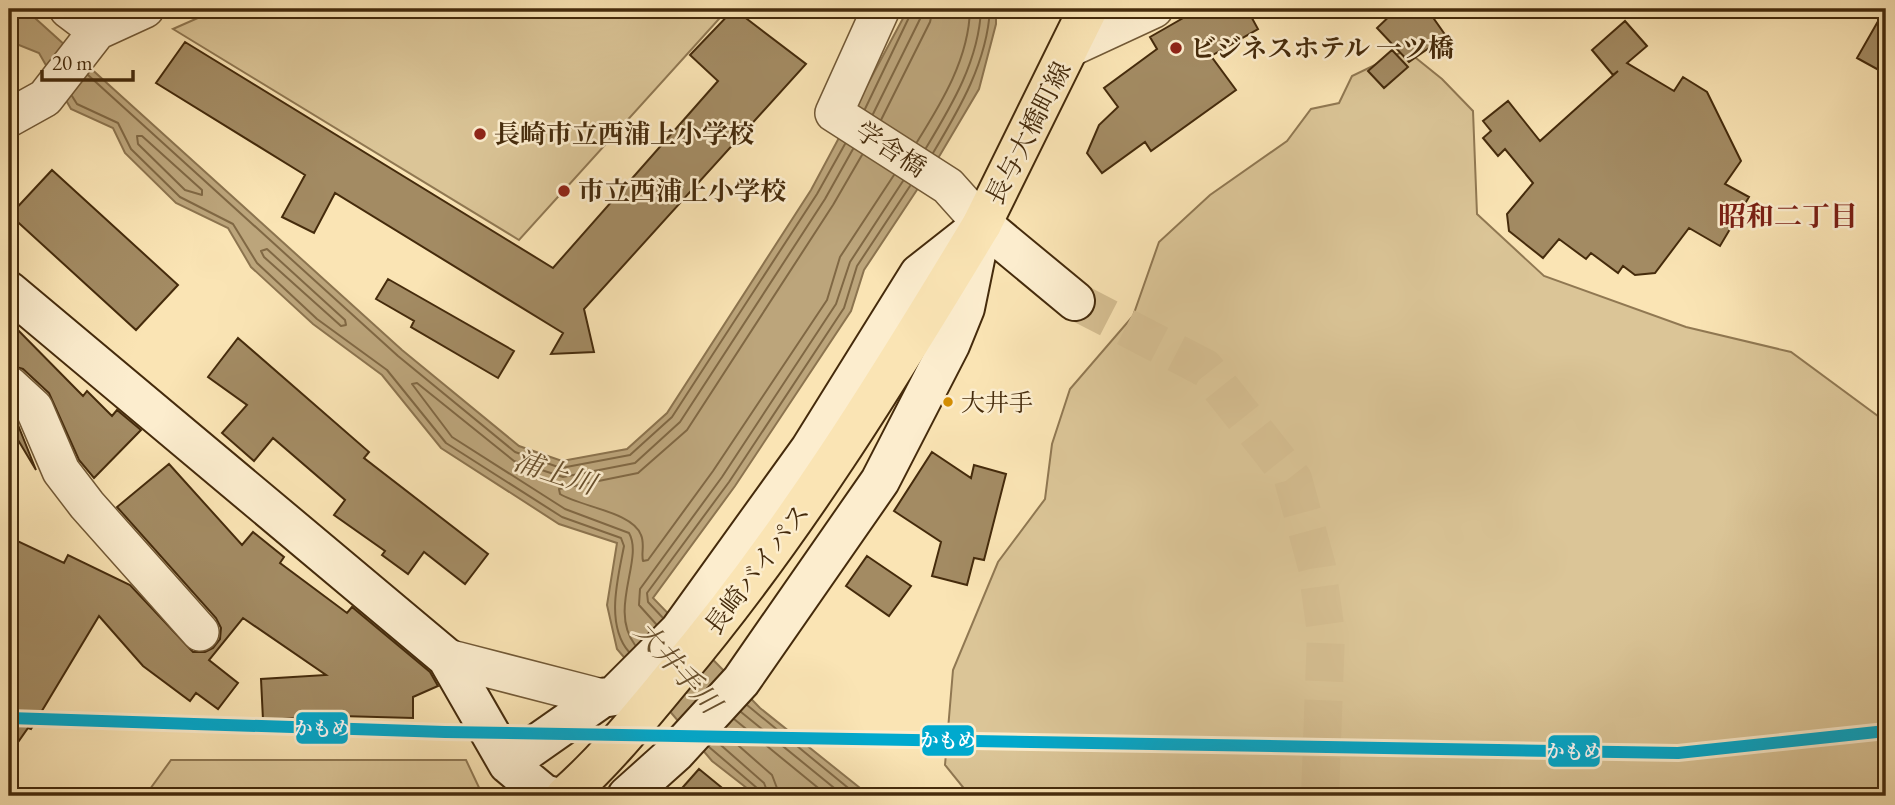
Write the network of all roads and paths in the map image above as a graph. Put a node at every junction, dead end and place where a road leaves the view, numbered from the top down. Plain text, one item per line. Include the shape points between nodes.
1 (68, 9) edge
2 (145, 9) edge
3 (881, 9) edge
4 (1088, 9) edge
5 (1154, 9) edge
6 (97, 31) junction
7 (1072, 47) junction
8 (9, 118) edge
9 (982, 224) junction
10 (9, 291) edge
11 (1076, 301) tunnel mouth
12 (9, 384) edge
13 (200, 632) dead end
14 (708, 656) junction
15 (447, 658) junction
16 (638, 718) junction
17 (508, 764) junction
18 (595, 790) edge
19 (551, 796) edge

1 - 6 street
2 - 6 street
3 - 9 street, 学舎橋 via 834,113 948,186
4 - 7 main road, 長与大橋町線
5 - 7 street
6 - 8 street via 45,98
7 - 9 main road, 長与大橋町線
9 - 11 street, 長与大橋町線
9 - 14 main road, 長崎バイパス via 906,360 879,419 786,562
9 - 14 street via 919,274 810,449
9 - 14 street via 965,308 880,481
10 - 15 street
12 - 13 street via 34,408 61,471 80,496
14 - 16 main road, 長崎バイパス
14 - 16 street
15 - 16 street
15 - 17 street
16 - 17 street
16 - 18 main road, 長崎バイパス
17 - 19 street

